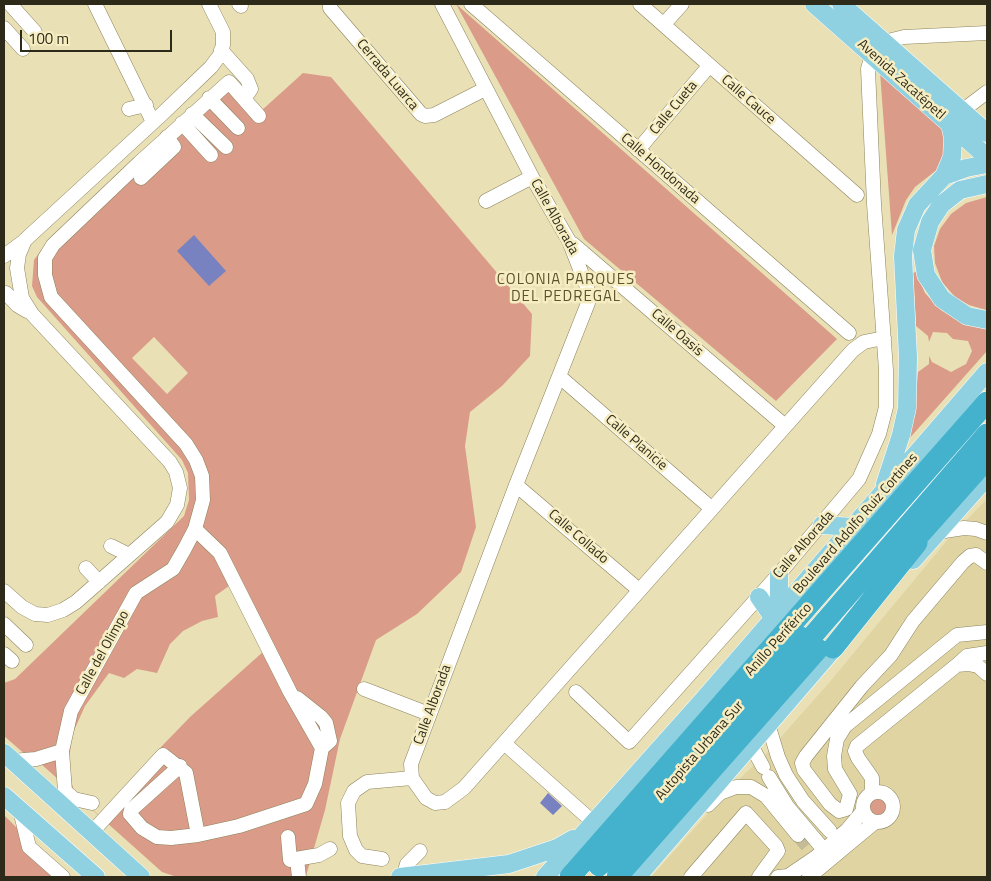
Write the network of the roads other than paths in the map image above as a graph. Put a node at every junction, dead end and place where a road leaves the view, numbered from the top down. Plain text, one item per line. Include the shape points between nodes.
1 (10, 4) edge
2 (94, 4) edge
3 (104, 4) edge
4 (209, 4) edge
5 (330, 4) edge
6 (442, 4) edge
7 (471, 4) edge
8 (640, 4) edge
9 (682, 4) edge
10 (814, 4) edge
11 (840, 4) edge
12 (664, 24) junction
13 (4, 28) edge
14 (35, 32) dead end
15 (987, 33) edge
16 (878, 48) junction
17 (23, 49) dead end
18 (221, 50) junction
19 (709, 66) junction
20 (485, 89) junction
21 (987, 92) edge
22 (210, 98) junction
23 (244, 99) junction
24 (146, 105) junction
25 (129, 109) dead end
26 (259, 116) dead end
27 (956, 117) junction
28 (157, 118) junction
29 (187, 118) junction
30 (238, 128) dead end
31 (987, 133) edge
32 (167, 137) junction
33 (226, 148) dead end
34 (638, 150) junction
35 (211, 155) dead end
36 (987, 157) edge
37 (987, 164) edge
38 (944, 176) junction
39 (532, 177) junction
40 (141, 178) dead end
41 (987, 184) edge
42 (857, 195) dead end
43 (48, 200) dead end
44 (486, 201) dead end
45 (58, 210) junction
46 (25, 240) junction
47 (569, 241) junction
48 (4, 256) edge
49 (6, 293) dead end
50 (32, 314) junction
51 (987, 320) edge
52 (849, 333) dead end
53 (884, 338) junction
54 (987, 372) edge
55 (560, 377) junction
56 (987, 402) edge
57 (987, 421) edge
58 (784, 426) junction
59 (987, 434) edge
60 (987, 474) edge
61 (516, 485) junction
62 (957, 494) junction
63 (880, 497) junction
64 (711, 508) junction
65 (822, 525) junction
66 (854, 527) junction
67 (195, 528) junction
68 (938, 532) junction
69 (987, 533) edge
70 (111, 546) dead end
71 (129, 555) junction
72 (987, 563) edge
73 (86, 568) dead end
74 (779, 574) junction
75 (99, 582) junction
76 (639, 590) junction
77 (4, 591) edge
78 (759, 597) junction
79 (777, 616) junction
80 (4, 624) edge
81 (987, 632) edge
82 (26, 645) dead end
83 (834, 648) junction
84 (987, 653) edge
85 (921, 663) junction
86 (951, 669) junction
87 (875, 670) junction
88 (987, 674) edge
89 (862, 686) junction
90 (364, 688) dead end
91 (891, 688) junction
92 (576, 692) dead end
93 (703, 700) junction
94 (874, 702) junction
95 (429, 714) junction
96 (768, 724) junction
97 (876, 730) junction
98 (504, 742) junction
99 (751, 745) junction
100 (62, 752) junction
101 (8, 757) edge
102 (180, 766) junction
103 (412, 778) junction
104 (646, 789) junction
105 (872, 793) junction
106 (4, 796) edge
107 (92, 803) dead end
108 (20, 810) junction
109 (863, 810) junction
110 (593, 822) junction
111 (875, 822) junction
112 (830, 831) dead end
113 (92, 832) junction
114 (798, 834) tunnel mouth
115 (198, 835) junction
116 (581, 836) junction
117 (288, 837) dead end
118 (660, 849) junction
119 (330, 850) dead end
120 (420, 851) dead end
121 (816, 851) junction
122 (297, 859) junction
123 (382, 859) dead end
124 (136, 873) edge
125 (637, 876) edge
126 (763, 876) edge
127 (63, 877) edge
128 (96, 877) edge
129 (153, 877) edge
130 (299, 877) edge
131 (401, 877) edge
132 (545, 877) edge
133 (570, 877) edge
134 (589, 877) edge
135 (602, 877) edge
136 (617, 877) edge
137 (691, 877) edge
138 (785, 877) edge
139 (809, 877) edge

1 - 14 street
2 - 24 street via 128,78
3 - 28 street
4 - 18 street via 223,32
5 - 20 street, Cerrada Luarca via 330,8 420,114 434,116
6 - 20 street, Calle Alborada
7 - 34 street, Calle Hondonada
8 - 12 street, Calle Cauce
9 - 12 street
10 - 16 main road, Avenida Zacatépetl
11 - 16 main road, Avenida Zacatépetl
12 - 19 street, Calle Cauce
13 - 17 street
15 - 16 street via 904,37
16 - 27 main road, Avenida Zacatépetl
16 - 53 street, Calle Alborada via 868,69
18 - 23 street via 247,79 251,89
18 - 28 street via 211,67
19 - 34 street, Calle Cueta
19 - 42 street, Calle Cauce
20 - 39 street, Calle Alborada
21 - 27 street
22 - 23 street, Calle del Olimpo via 229,82
22 - 29 street, Calle del Olimpo
22 - 30 street
23 - 26 street
24 - 25 street
24 - 28 street
27 - 31 main road, Avenida Zacatépetl
27 - 36 main road, Avenida Zacatépetl
27 - 38 main road via 952,157
28 - 45 street via 64,195
29 - 32 street, Calle del Olimpo
29 - 33 street
29 - 35 street
32 - 40 street via 174,146
32 - 67 street, Calle del Olimpo via 53,246 45,258 45,275 51,298 186,444 196,460 202,476 203,500
34 - 52 street, Calle Hondonada
37 - 38 main road
38 - 63 main road via 917,205 906,230 903,256 907,408 900,441
39 - 44 street
39 - 47 street, Calle Alborada
41 - 51 main road via 960,190 941,205 930,222 922,250 926,275 942,299 968,316
43 - 45 street
45 - 46 street
46 - 48 street
46 - 50 street via 16,268 22,298
47 - 55 street, Calle Alborada via 588,287 588,303
47 - 58 street, Calle Oasis
49 - 50 street
50 - 71 street via 176,472 180,488 177,505 167,522
53 - 58 street via 864,342 853,350
53 - 65 street, Calle Alborada via 886,408 879,434 859,479
54 - 63 main road, Boulevard Adolfo Ruiz Cortines
55 - 61 street, Calle Alborada
55 - 64 street, Calle Planicie
56 - 104 highway, Anillo Periférico
57 - 134 highway, Autopista Urbana Sur
58 - 64 street
59 - 135 highway, Autopista Urbana Sur
60 - 62 highway
60 - 68 main road
61 - 76 street, Calle Collado
61 - 95 street, Calle Alborada
62 - 83 highway
62 - 136 highway
63 - 66 main road, Boulevard Adolfo Ruiz Cortines
64 - 76 street
65 - 66 main road
65 - 74 street, Calle Alborada
66 - 79 main road, Boulevard Adolfo Ruiz Cortines
67 - 100 street, Calle del Olimpo via 173,569 136,593 71,711
67 - 115 street via 220,553 322,748 306,804 239,826
68 - 69 street via 964,528
68 - 83 main road
70 - 71 street
71 - 75 street
72 - 87 street via 976,555 963,562 913,621 892,656
73 - 75 street
74 - 78 street, Calle Alborada
74 - 79 main road
75 - 77 street via 76,602 48,615 35,614 22,607
76 - 98 street
78 - 79 main road
78 - 92 street, Calle Alborada via 629,742
79 - 93 main road, Boulevard Adolfo Ruiz Cortines
80 - 82 street
81 - 85 street via 957,635
83 - 96 main road
84 - 86 street via 967,656
85 - 86 street
85 - 91 street
86 - 88 street via 968,664 978,666
86 - 97 street
87 - 89 street
87 - 91 street via 881,682
89 - 94 street via 874,688
89 - 94 street via 802,763 830,804 841,780 835,769 834,756 838,739 845,726
90 - 95 street
91 - 94 street
93 - 104 highway via 690,728 651,776
93 - 110 main road, Boulevard Adolfo Ruiz Cortines
94 - 97 street
95 - 103 street, Calle Alborada via 411,764
96 - 99 main road
96 - 112 street via 786,775
97 - 105 street via 855,751 872,778
98 - 103 street via 464,788 445,802 426,798
98 - 110 street
99 - 118 main road
99 - 121 street
100 - 101 street via 36,759
100 - 107 street, Calle del Olimpo via 64,791 74,799
101 - 113 main road
102 - 113 street via 163,755
102 - 115 street via 186,773
102 - 115 street via 130,814 142,828 157,837
103 - 123 street via 367,782 354,791 348,803 350,836 356,850 362,856
104 - 133 highway, Anillo Periférico
105 - 109 street via 864,801
105 - 111 street via 884,793 893,806 889,817
106 - 108 main road
108 - 127 street via 29,847
108 - 128 main road
109 - 111 street via 866,818
109 - 121 street via 847,830
110 - 116 main road, Boulevard Adolfo Ruiz Cortines
111 - 139 street
113 - 124 main road
114 - 118 street via 766,796 743,786 720,793
116 - 131 main road via 509,864
116 - 132 main road, Boulevard Adolfo Ruiz Cortines
117 - 122 street via 290,860
118 - 125 highway
119 - 122 street
120 - 131 street via 407,864
121 - 138 street
122 - 130 street
124 - 129 main road
126 - 137 street via 778,851 749,814 742,815

